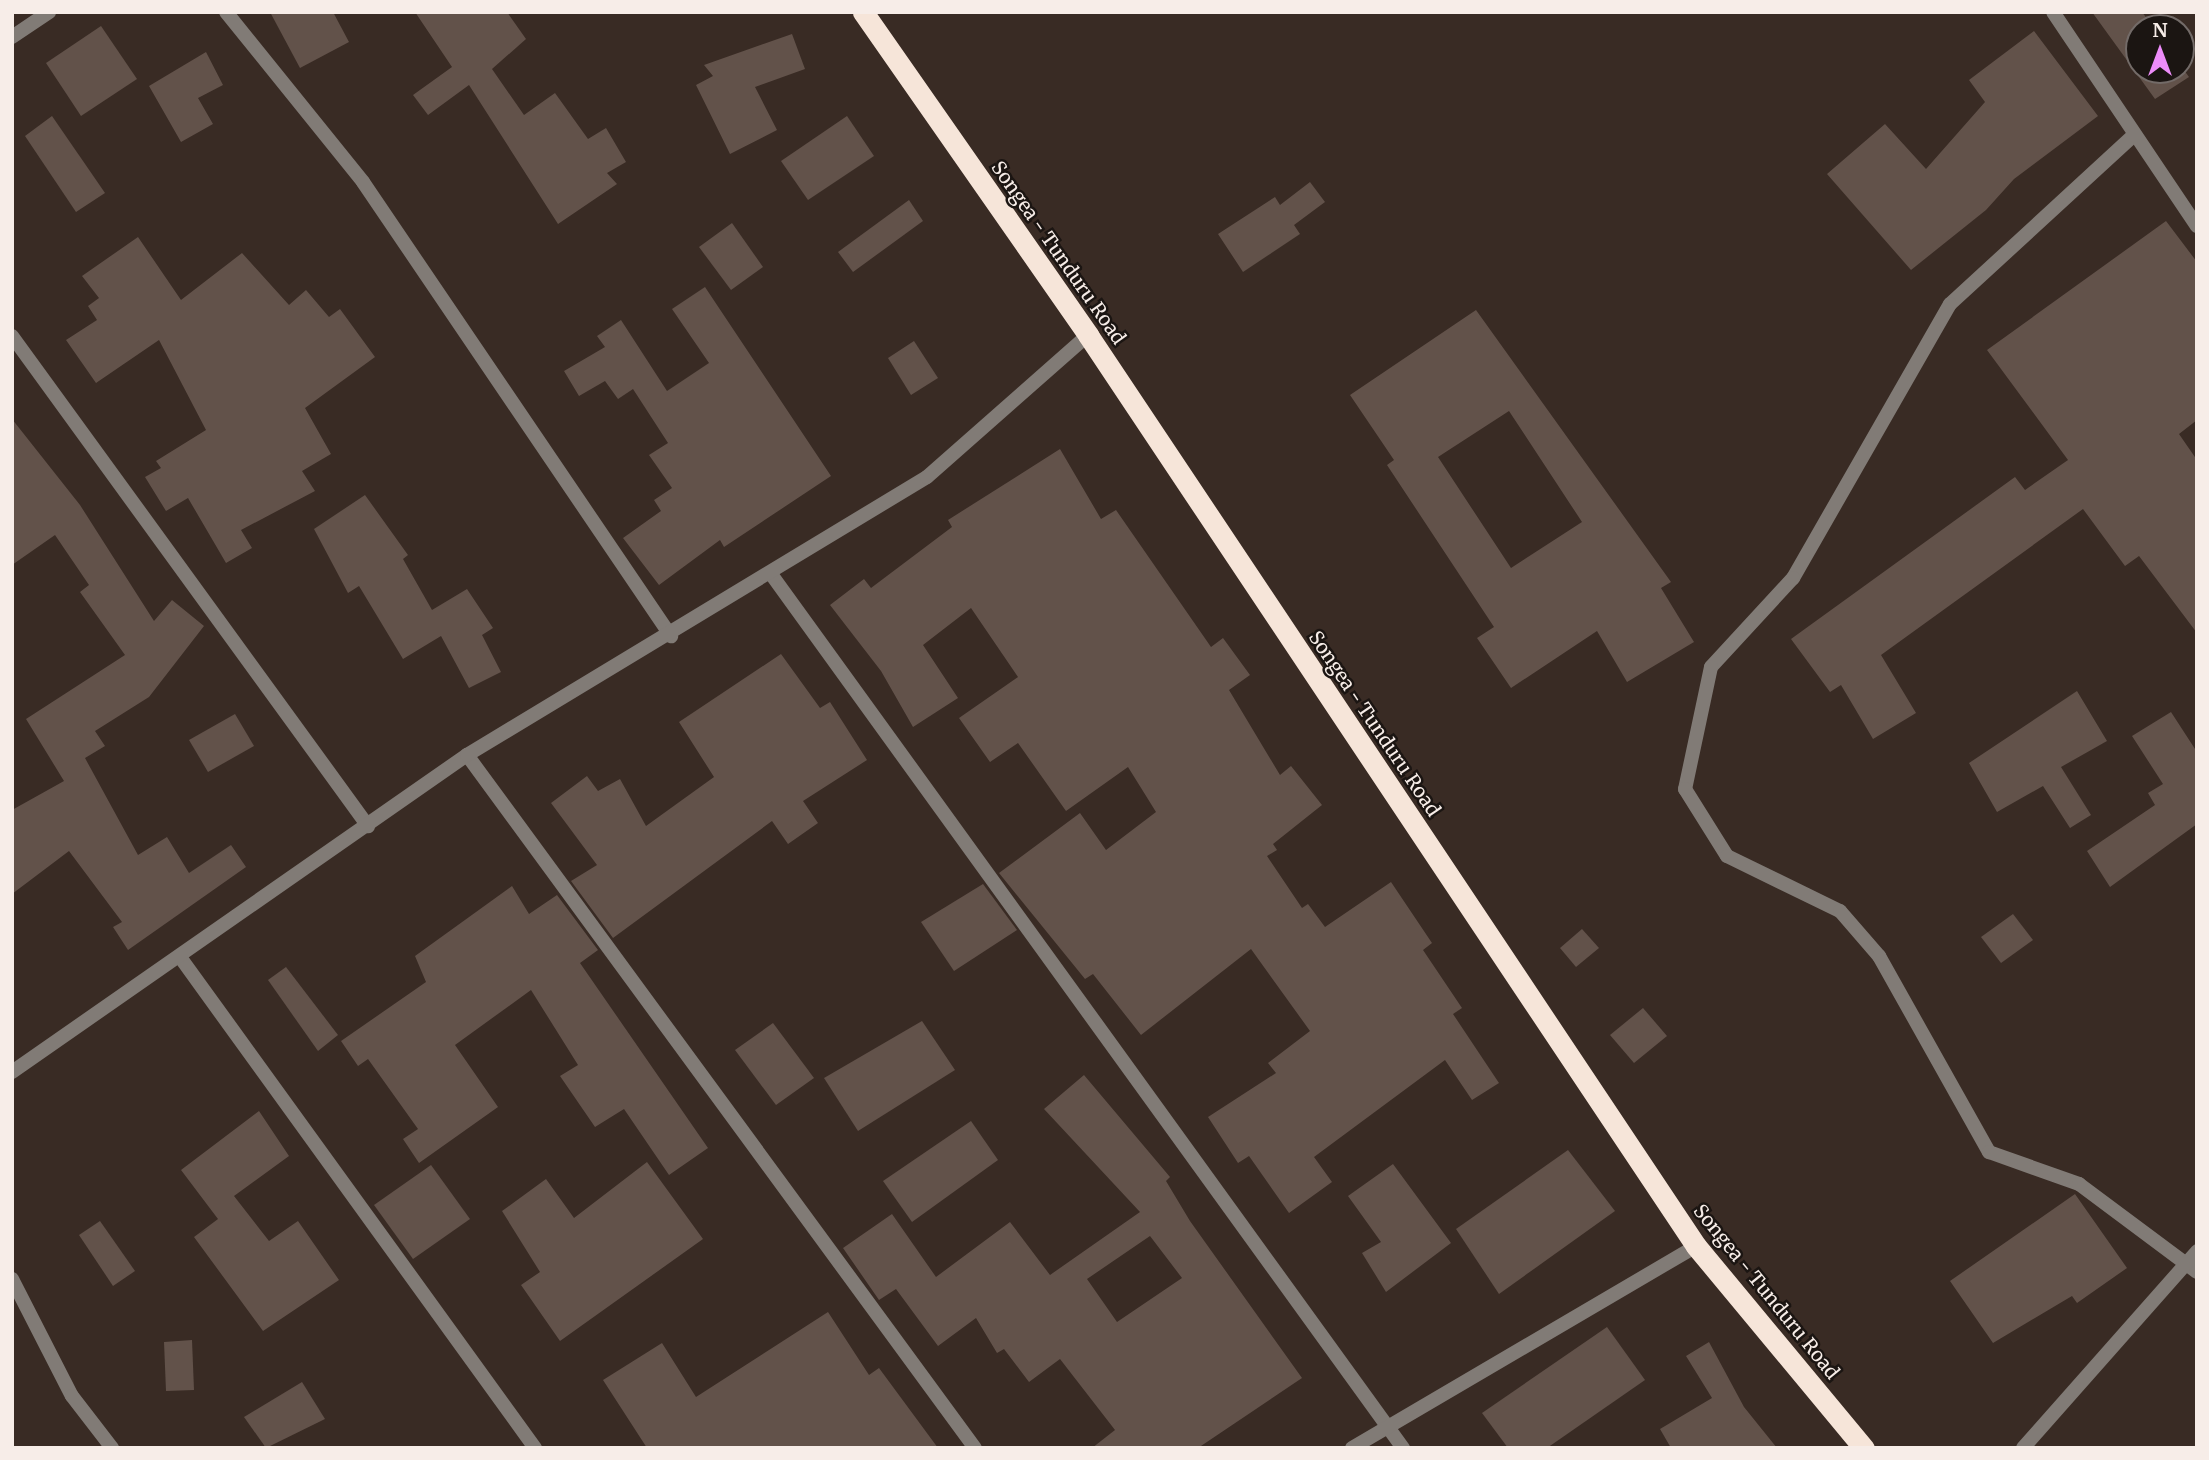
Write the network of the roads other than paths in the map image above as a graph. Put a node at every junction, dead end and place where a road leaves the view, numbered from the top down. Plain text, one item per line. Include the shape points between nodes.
1 (49, 12) edge
2 (226, 12) edge
3 (863, 12) edge
4 (2053, 12) edge
5 (12, 37) edge
6 (2134, 135) junction
7 (2197, 226) edge
8 (12, 335) edge
9 (1088, 335) junction
10 (771, 574) junction
11 (671, 636) junction
12 (467, 755) junction
13 (368, 826) junction
14 (180, 957) junction
15 (12, 1072) edge
16 (1696, 1246) junction
17 (2194, 1261) edge
18 (12, 1279) edge
19 (1387, 1424) junction
20 (112, 1448) edge
21 (535, 1448) edge
22 (975, 1448) edge
23 (1352, 1448) edge
24 (1403, 1448) edge
25 (1864, 1448) edge
26 (2023, 1448) edge

1 - 5 street
2 - 11 street via 363,182
3 - 9 highway, Songea - Tunduru Road
4 - 6 street
6 - 7 street
6 - 17 street via 1950,304 1793,578 1711,667 1685,789 1727,856 1840,911 1879,956 1989,1152 2080,1184
8 - 13 street
9 - 10 street via 927,477
9 - 16 highway, Songea - Tunduru Road
10 - 11 street
10 - 19 street
11 - 12 street
12 - 13 street
12 - 22 street
13 - 14 street
14 - 15 street
14 - 21 street
16 - 19 street
16 - 25 highway, Songea - Tunduru Road
17 - 26 street
18 - 20 street via 72,1396
19 - 23 street
19 - 24 street

